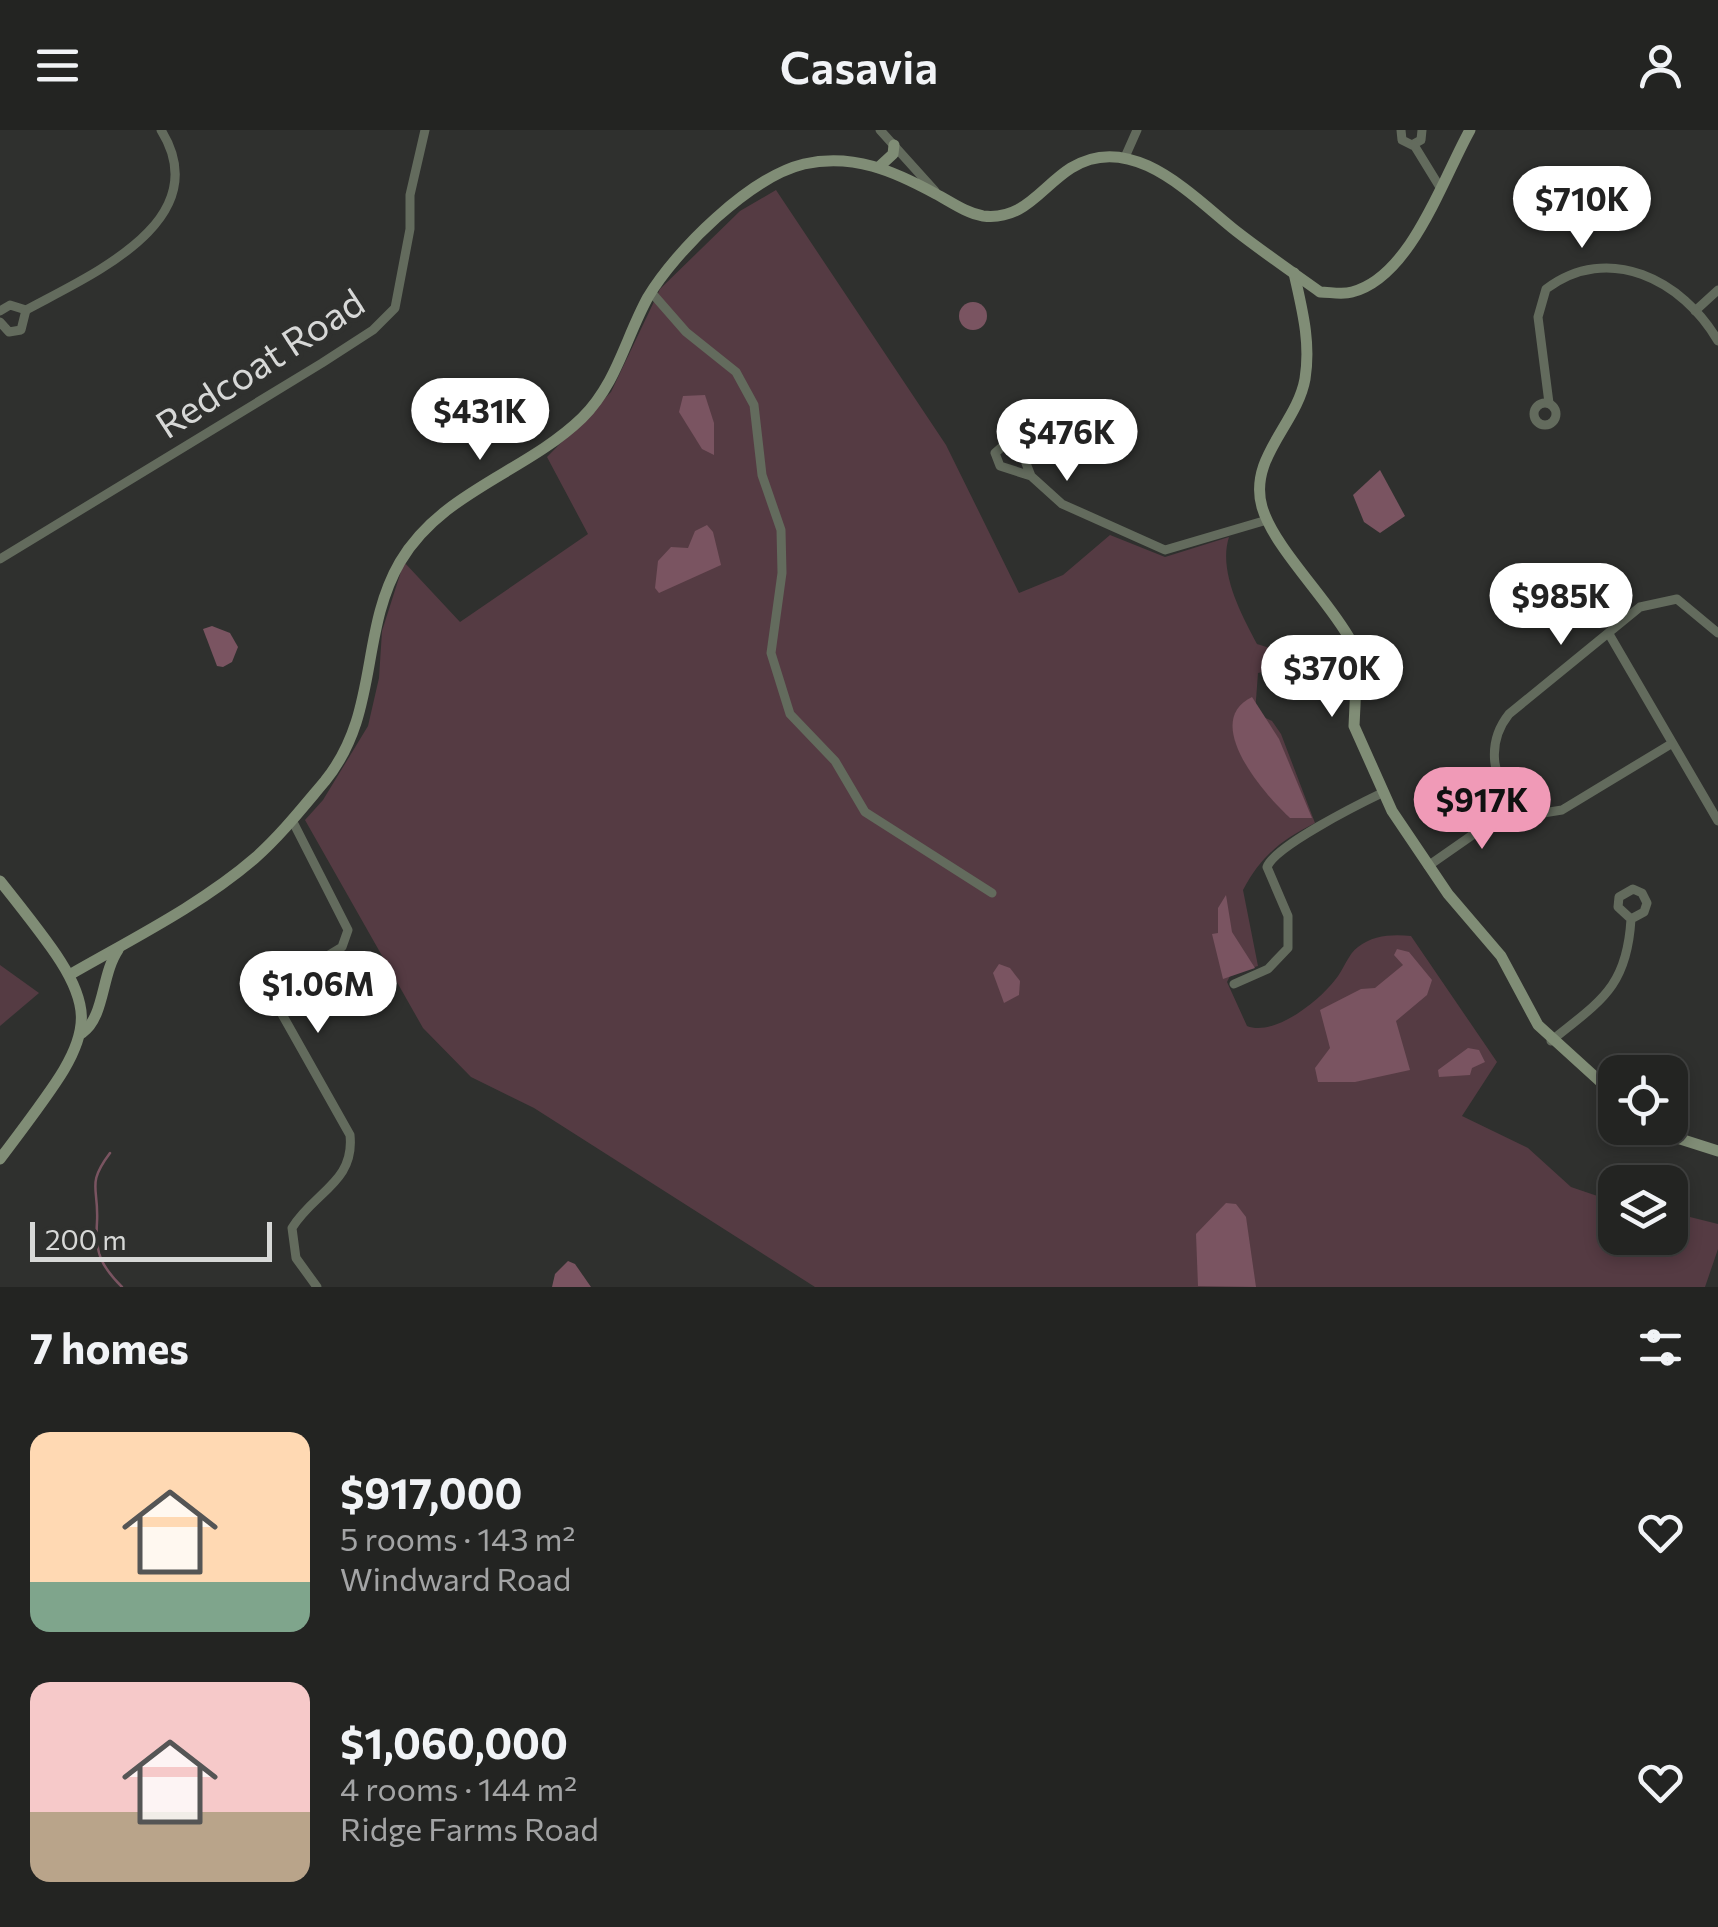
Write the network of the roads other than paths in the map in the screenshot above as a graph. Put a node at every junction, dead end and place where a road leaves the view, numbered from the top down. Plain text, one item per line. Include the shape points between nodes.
1 (162, 130) edge
2 (425, 130) edge
3 (880, 130) edge
4 (1137, 130) edge
5 (1401, 130) edge
6 (1422, 130) edge
7 (1470, 130) edge
8 (1414, 144) junction
9 (894, 145) junction
10 (1125, 157) junction
11 (880, 166) junction
12 (1442, 189) junction
13 (940, 196) junction
14 (1294, 273) junction
15 (1718, 290) edge
16 (651, 292) junction
17 (26, 310) junction
18 (0, 311) edge
19 (1696, 311) junction
20 (0, 322) edge
21 (1718, 342) edge
22 (1549, 403) dead end
23 (1031, 476) junction
24 (1267, 520) junction
25 (0, 559) edge
26 (1718, 633) edge
27 (1609, 634) junction
28 (1670, 744) junction
29 (1382, 793) junction
30 (1514, 806) junction
31 (292, 820) junction
32 (1718, 821) edge
33 (1428, 866) junction
34 (0, 882) edge
35 (992, 893) dead end
36 (1632, 919) dead end
37 (120, 946) junction
38 (72, 974) junction
39 (1234, 984) dead end
40 (102, 990) junction
41 (81, 998) junction
42 (82, 1032) junction
43 (1551, 1041) junction
44 (1598, 1081) edge
45 (1688, 1142) edge
46 (1718, 1152) edge
47 (0, 1159) edge
48 (317, 1287) edge

1 - 17 street via 176,163 162,220 136,244
2 - 25 street, Redcoat Road via 395,308 322,363
3 - 9 street
4 - 10 street
5 - 8 street via 1404,142
6 - 8 street
7 - 12 street
8 - 12 street
9 - 11 street
9 - 13 street
10 - 13 street via 1082,162 1006,215 980,215
10 - 14 street via 1160,171
11 - 13 street
11 - 16 street via 818,162 768,178 717,219
12 - 14 street via 1419,232 1370,285 1349,294 1320,292
14 - 24 street via 1308,335 1304,383 1261,471
15 - 19 street
16 - 31 street via 611,382 582,418 511,471 457,500 403,557 380,608 362,714 330,775
16 - 35 street via 686,332 736,372 754,405 762,475 780,530 782,574 771,653 790,714 831,755 865,812
17 - 18 street via 10,305
17 - 20 street via 21,330 9,332
19 - 21 street
19 - 22 street via 1635,268 1610,266 1558,280 1546,290 1538,317
23 - 23 street via 1018,443 1001,443 1000,466
23 - 24 street via 1062,504 1165,550
24 - 29 street via 1350,641 1356,664 1352,717
26 - 27 street via 1677,599 1640,607
27 - 28 street
27 - 30 street via 1495,732 1495,768
28 - 30 street via 1562,810 1537,814
28 - 32 street
29 - 33 street
29 - 39 street via 1272,858 1267,867 1288,916 1288,948 1268,969
30 - 33 street
31 - 37 street via 254,859
31 - 48 street via 348,930 342,947 274,988 274,1000 350,1134 349,1164 298,1219 290,1237
33 - 43 street via 1491,942
34 - 38 street
36 - 43 street via 1612,991
37 - 38 street
37 - 40 street
38 - 41 street
40 - 41 street
40 - 42 street via 95,1020
41 - 42 street
42 - 47 street via 65,1070
43 - 44 street
45 - 46 street

